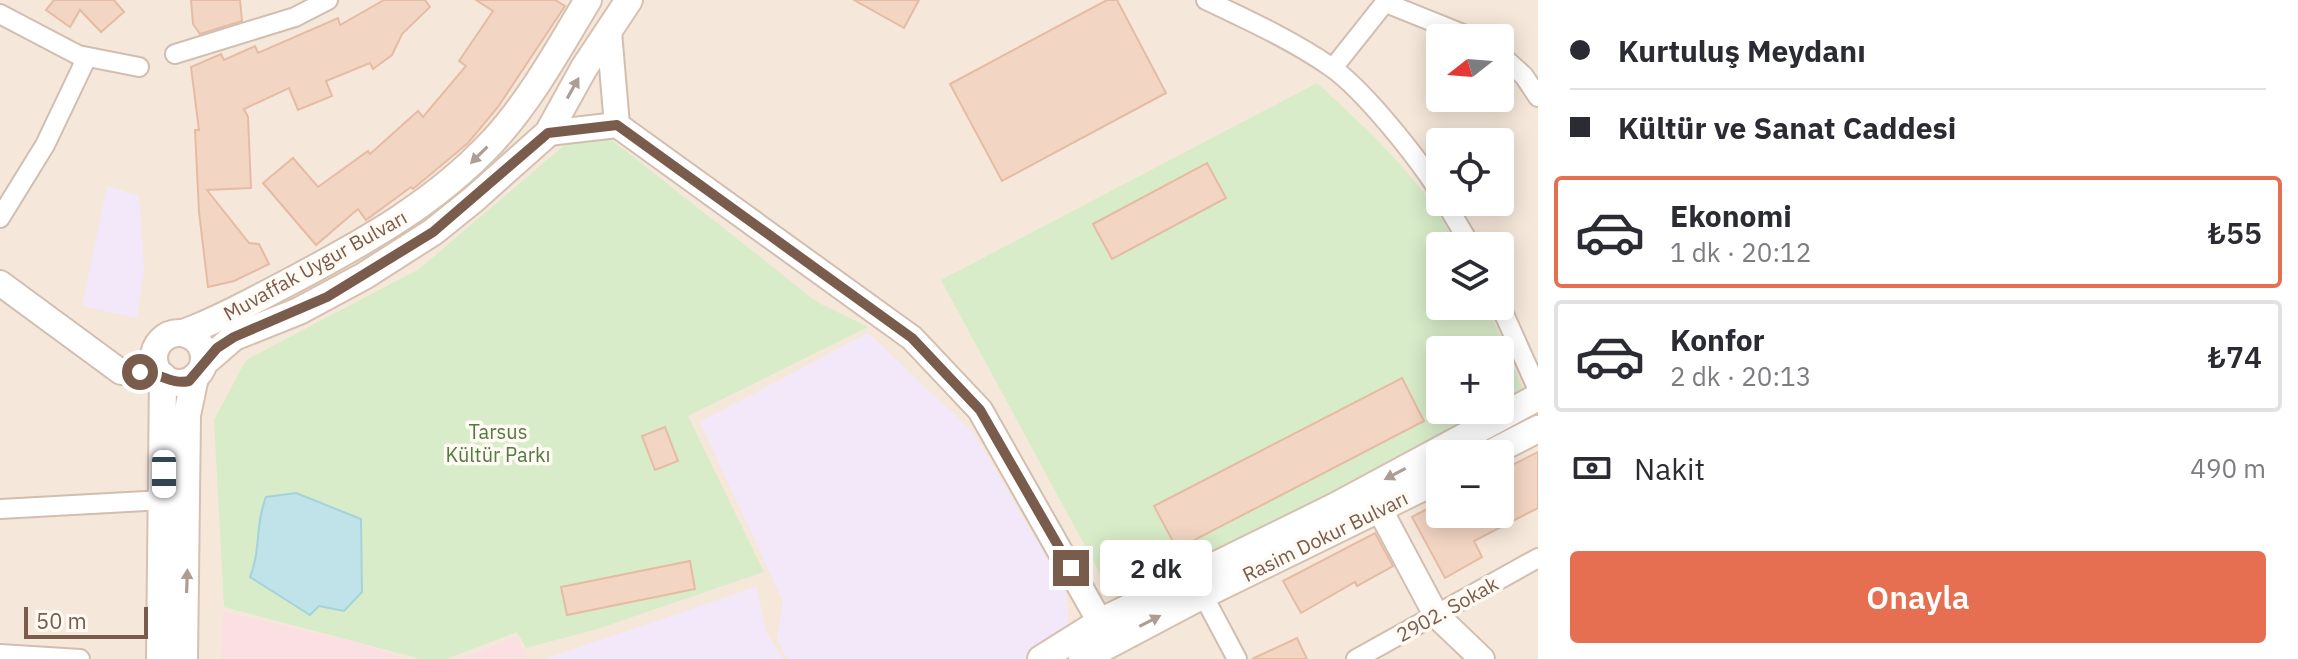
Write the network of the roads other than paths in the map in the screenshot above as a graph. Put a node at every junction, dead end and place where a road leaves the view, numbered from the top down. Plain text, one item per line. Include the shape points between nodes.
1 (328, 0) edge
2 (588, 0) edge
3 (629, 0) edge
4 (1206, 0) edge
5 (1387, 2) edge
6 (291, 8) edge
7 (0, 14) edge
8 (1440, 24) edge
9 (609, 32) junction
10 (175, 54) dead end
11 (87, 57) junction
12 (139, 67) dead end
13 (1514, 67) edge
14 (1333, 68) junction
15 (1538, 97) edge
16 (617, 125) junction
17 (548, 133) junction
18 (1426, 175) edge
19 (0, 218) edge
20 (0, 283) edge
21 (1507, 320) edge
22 (183, 333) junction
23 (199, 370) junction
24 (161, 374) junction
25 (1538, 390) edge
26 (1538, 397) edge
27 (1538, 429) edge
28 (1514, 441) edge
29 (1426, 486) edge
30 (164, 500) junction
31 (0, 509) edge
32 (1380, 510) junction
33 (1538, 558) edge
34 (1203, 595) junction
35 (1436, 615) junction
36 (1100, 622) junction
37 (0, 654) edge
38 (80, 659) edge
39 (160, 659) edge
40 (184, 659) edge
41 (1041, 659) edge
42 (1082, 659) edge
43 (1237, 659) edge
44 (1356, 659) edge
45 (1482, 659) edge

1 - 6 street
2 -> 22 main road, Muvaffak Uygur Bulvarı via 534,88 495,139 446,187 392,226 216,321
3 - 9 main road, Muvaffak Uygur Bulvarı
4 - 14 street
5 - 8 street
5 - 14 street
6 - 10 street
7 - 11 street
9 - 16 street
17 -> 9 main road, Muvaffak Uygur Bulvarı
11 - 12 street
11 - 19 street via 45,145
13 - 15 street
14 - 18 street
16 - 17 street
16 - 36 street via 912,338 940,364 980,410
17 - 23 main road, Muvaffak Uygur Bulvarı via 433,232 327,297 234,337
20 - 24 street via 121,372
21 - 25 street
22 - 23 main road via 202,347
22 - 24 main road via 161,341 155,357
23 - 24 main road via 183,382
40 -> 23 main road via 187,415
24 - 30 main road
26 -> 36 main road via 1336,506
27 - 28 main road
29 - 32 main road, Rasim Dokur Bulvarı
30 - 31 street
30 - 39 main road
32 - 34 main road, Rasim Dokur Bulvarı
32 - 35 street
33 - 35 street, 2902. Sokak
42 -> 34 main road, Rasim Dokur Bulvarı
34 - 43 street
35 - 44 street, 2902. Sokak
35 - 45 street
36 - 41 main road
37 - 38 street

